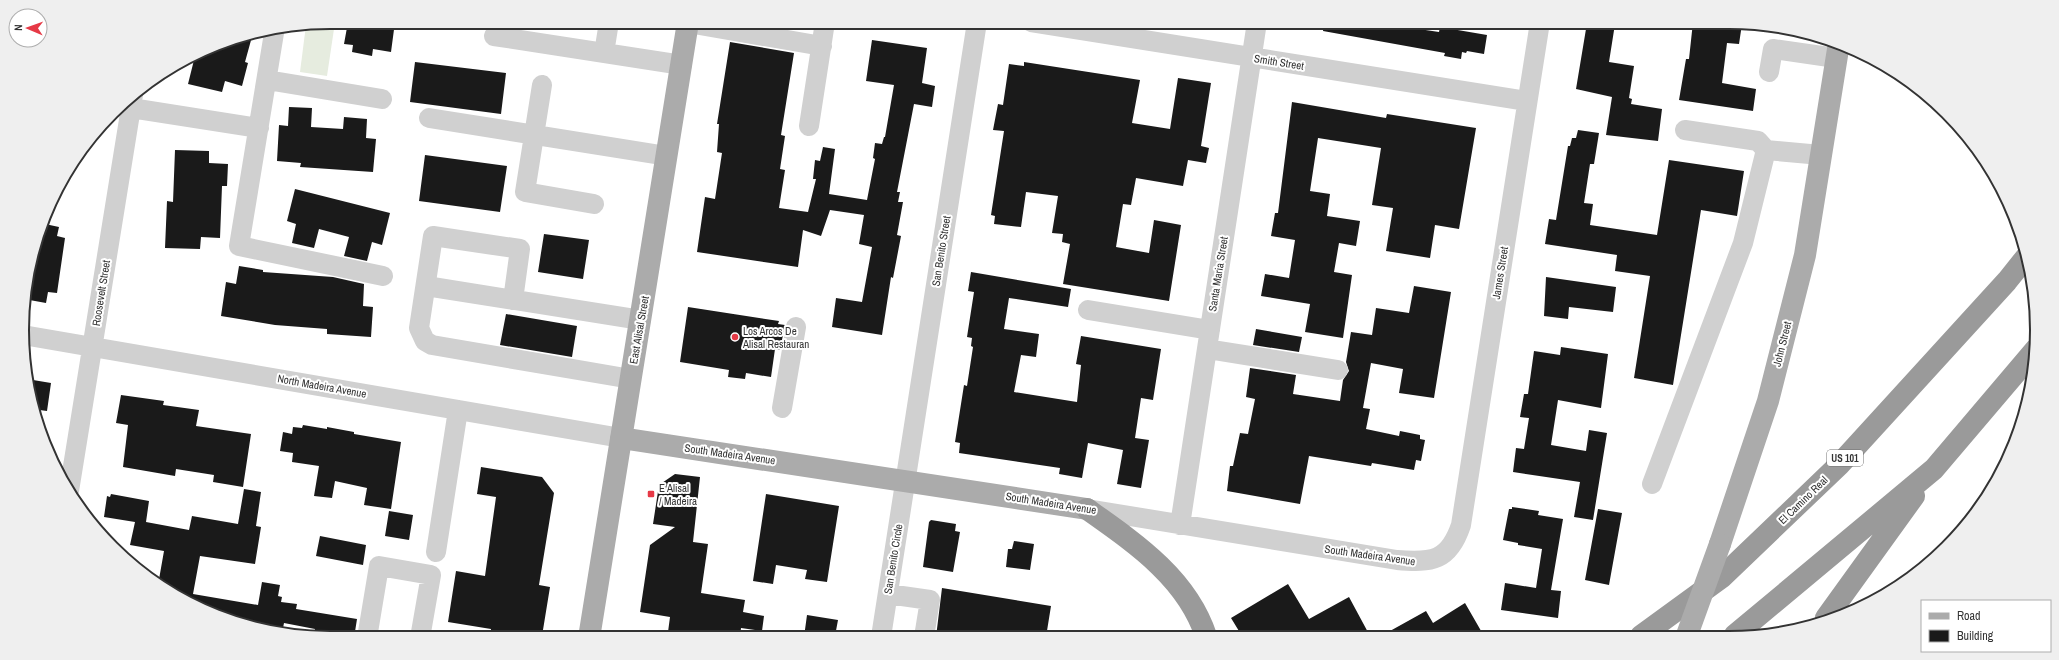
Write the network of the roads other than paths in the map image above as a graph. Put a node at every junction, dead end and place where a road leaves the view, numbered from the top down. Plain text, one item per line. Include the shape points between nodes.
1 (608, 29) edge
2 (687, 29) edge
3 (727, 29) edge
4 (824, 29) edge
5 (976, 29) edge
6 (1074, 29) edge
7 (1256, 29) edge
8 (1539, 29) edge
9 (274, 35) edge
10 (494, 36) dead end
11 (822, 46) junction
12 (1838, 51) edge
13 (604, 53) junction
14 (1252, 58) junction
15 (682, 65) junction
16 (1769, 72) dead end
17 (266, 80) junction
18 (542, 85) dead end
19 (382, 98) dead end
20 (1527, 101) junction
21 (135, 102) edge
22 (131, 104) edge
23 (429, 118) dead end
24 (809, 126) dead end
25 (259, 128) junction
26 (1685, 130) dead end
27 (534, 134) junction
28 (1766, 150) junction
29 (1820, 155) junction
30 (668, 156) junction
31 (594, 204) dead end
32 (2021, 255) edge
33 (2022, 262) edge
34 (383, 276) dead end
35 (2007, 282) junction
36 (426, 286) junction
37 (513, 300) junction
38 (1088, 310) dead end
39 (641, 320) junction
40 (796, 327) dead end
41 (1210, 330) junction
42 (29, 336) edge
43 (92, 346) junction
44 (1207, 349) junction
45 (2028, 358) edge
46 (1338, 370) dead end
47 (631, 379) junction
48 (782, 408) dead end
49 (458, 410) junction
50 (621, 438) junction
51 (1934, 469) junction
52 (905, 480) junction
53 (70, 482) edge
54 (1652, 484) dead end
55 (1088, 509) junction
56 (1461, 525) joint
57 (1180, 526) junction
58 (436, 552) dead end
59 (888, 594) junction
60 (1829, 614) edge
61 (1739, 630) edge
62 (368, 631) edge
63 (421, 631) edge
64 (590, 631) edge
65 (882, 631) edge
66 (925, 631) edge
67 (1204, 631) edge
68 (1648, 631) edge
69 (1689, 631) edge

1 - 13 street
2 - 15 main road, East Alisal Street
3 - 11 street
4 - 11 street
5 - 52 street, San Benito Street
6 - 14 street, Smith Street
7 - 14 street, Santa Maria Street
8 - 20 street, James Street
9 - 17 street
10 - 13 street
11 - 24 street
12 - 16 street via 1773,49
12 - 29 main road, John Street
13 - 15 street
14 - 20 street, Smith Street
14 - 41 street, Santa Maria Street
15 - 30 main road, East Alisal Street
17 - 19 street
17 - 25 street
18 - 27 street
20 - 56 street, James Street
21 - 25 street
22 - 43 street, Roosevelt Street
23 - 27 street
25 - 34 street via 239,246
26 - 28 street via 1758,141
27 - 30 street
27 - 31 street via 525,192
28 - 29 street
28 - 54 street via 1743,243
29 - 69 main road, John Street, bridge via 1805,255 1770,394
30 - 39 main road, East Alisal Street
32 - 35 highway
33 - 35 highway, El Camino Real / US 101
35 - 68 highway, El Camino Real / US 101 via 1839,465 1722,576
36 - 37 street
36 - 37 street via 433,236 520,249
36 - 47 street via 419,328 425,341 432,345
37 - 39 street
38 - 41 street
39 - 47 main road, East Alisal Street
40 - 48 street
41 - 44 street, Santa Maria Street
42 - 43 street, North Madeira Avenue
43 - 49 street, North Madeira Avenue
43 - 53 street, Roosevelt Street
44 - 46 street
44 - 57 street, Santa Maria Street
45 - 51 highway
47 - 50 main road, East Alisal Street
49 - 50 street, North Madeira Avenue
49 - 58 street
50 - 52 main road, South Madeira Avenue
50 - 64 main road, East Alisal Street
51 - 60 highway
51 - 61 highway
52 - 55 main road, South Madeira Avenue
52 - 59 street, San Benito Circle
55 - 57 street, South Madeira Avenue
55 - 67 highway via 1141,548 1163,569 1182,590
56 - 57 street, South Madeira Avenue via 1450,548 1431,561 1420,562
59 - 65 street, San Benito Circle
59 - 66 street via 930,600
62 - 63 street via 379,566 431,575

